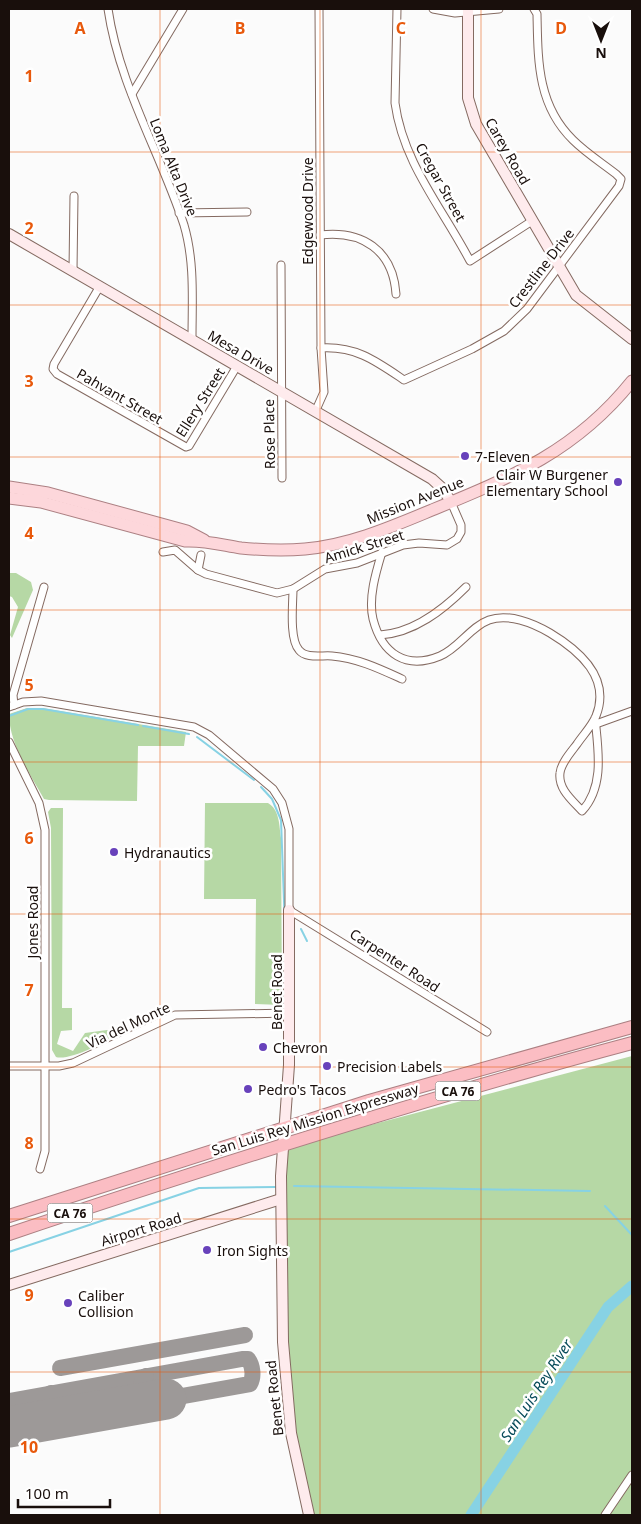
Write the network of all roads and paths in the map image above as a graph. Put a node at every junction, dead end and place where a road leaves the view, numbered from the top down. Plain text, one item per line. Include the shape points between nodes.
1 (108, 9) edge
2 (183, 9) edge
3 (319, 9) edge
4 (397, 9) edge
5 (433, 9) edge
6 (499, 9) edge
7 (534, 9) edge
8 (468, 11) edge
9 (132, 94) junction
10 (74, 196) dead end
11 (246, 212) dead end
12 (179, 213) junction
13 (532, 221) junction
14 (9, 234) edge
15 (320, 235) junction
16 (281, 265) dead end
17 (560, 267) junction
18 (73, 270) junction
19 (100, 286) junction
20 (396, 294) dead end
21 (192, 339) junction
22 (632, 339) edge
23 (321, 348) junction
24 (238, 366) junction
25 (632, 381) edge
26 (281, 391) junction
27 (316, 410) junction
28 (182, 446) joint
29 (282, 478) dead end
30 (9, 487) edge
31 (9, 498) edge
32 (451, 502) junction
33 (204, 540) junction
34 (163, 552) dead end
35 (382, 552) junction
36 (201, 555) dead end
37 (198, 570) junction
38 (44, 587) dead end
39 (466, 587) dead end
40 (293, 589) junction
41 (380, 635) junction
42 (402, 679) dead end
43 (12, 706) edge
44 (632, 711) edge
45 (595, 721) junction
46 (9, 742) edge
47 (289, 910) junction
48 (290, 1013) junction
49 (632, 1027) edge
50 (487, 1032) dead end
51 (632, 1043) edge
52 (9, 1066) edge
53 (45, 1066) junction
54 (286, 1127) junction
55 (284, 1143) junction
56 (40, 1169) dead end
57 (281, 1199) junction
58 (9, 1216) edge
59 (9, 1234) edge
60 (9, 1285) edge
61 (632, 1475) edge
62 (309, 1515) edge
63 (605, 1515) edge

1 - 9 street, Loma Alta Drive via 121,65
2 - 9 street
3 - 15 street, Edgewood Drive
4 - 13 street, Cregar Street via 396,103 409,156 470,261
5 - 8 street via 455,13
6 - 8 street
7 - 17 street, Crestline Drive via 537,14 538,74 549,108 573,140 620,179 619,186
8 - 13 main road, Carey Road via 468,98 476,124
9 - 12 street, Loma Alta Drive
10 - 18 street
11 - 12 street
12 - 21 street, Loma Alta Drive via 192,268
13 - 17 main road, Carey Road
14 - 18 main road, Mesa Drive
15 - 20 street via 350,234 380,251 395,279
15 - 23 street, Edgewood Drive
16 - 26 street, Rose Place
17 - 22 main road, Carey Road via 576,296
17 - 23 street, Crestline Drive via 527,309 504,331 404,380 353,350
18 - 19 main road, Mesa Drive
19 - 21 main road, Mesa Drive
19 - 28 street, Pahvant Street via 53,369
21 - 24 main road, Mesa Drive
23 - 27 street, Edgewood Drive via 324,392
24 - 26 main road, Mesa Drive
24 - 28 street, Ellery Street via 189,446
25 - 32 main road, Mission Avenue via 593,422 555,452 525,470
26 - 27 main road, Mesa Drive
26 - 29 street, Rose Place
27 - 32 main road, Mesa Drive via 432,479
30 - 33 main road, Mission Avenue via 48,493 187,531
31 - 33 main road, Mission Avenue via 41,502 185,541
32 - 33 main road, Mission Avenue via 371,534 320,547 257,549
32 - 35 street, Amick Street via 461,525 455,542 447,545 403,545
34 - 37 street, Amick Street via 175,550
35 - 40 street, Amick Street via 358,562 325,569
35 - 41 street via 374,577 372,608
36 - 37 street
37 - 40 street, Amick Street via 271,592
38 - 43 street via 12,694
39 - 41 street via 446,607 406,630
40 - 42 street via 294,638 298,650 305,655 361,662
41 - 45 street via 384,646 396,656 420,662 441,656 489,620 508,618 529,623 575,649 588,663 600,685 601,700
43 - 47 street, Benet Road via 41,701 194,728 209,735 273,789 282,803 289,829
44 - 45 street
45 - 45 street via 560,772 565,793 582,811 591,801 598,765
46 - 53 street, Jones Road via 39,803 45,830
47 - 48 main road, Benet Road
47 - 50 street, Carpenter Road
48 - 53 street, Via del Monte via 175,1016 91,1056 59,1066
48 - 54 main road, Benet Road
49 - 54 highway, San Luis Rey Mission Expressway / CA 76 via 448,1077
51 - 55 highway, San Luis Rey Mission Expressway / CA 76 via 445,1094
52 - 53 street, Via del Monte
53 - 56 street, Jones Road via 45,1151
54 - 55 main road, Benet Road
54 - 58 highway, San Luis Rey Mission Expressway / CA 76
55 - 57 main road, Benet Road
55 - 59 highway, San Luis Rey Mission Expressway / CA 76
57 - 60 main road, Airport Road
57 - 62 main road, Benet Road via 286,1396
61 - 63 street

